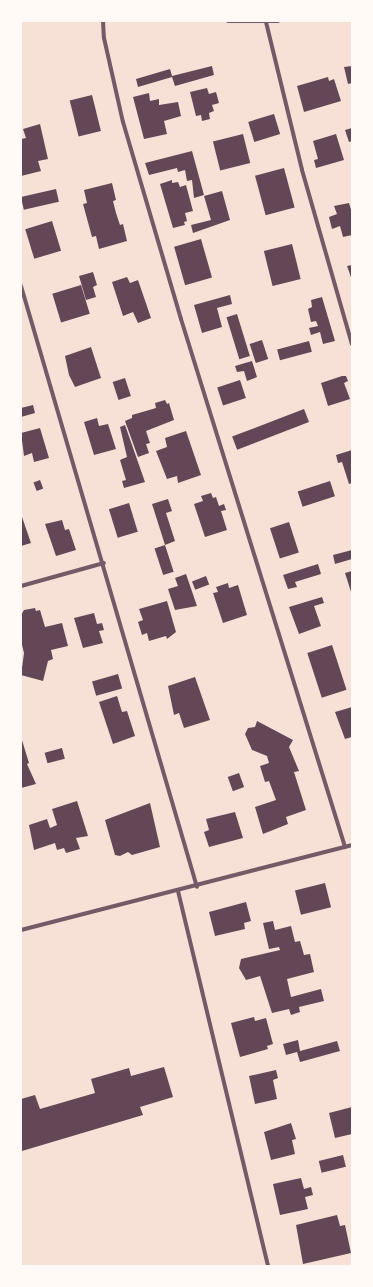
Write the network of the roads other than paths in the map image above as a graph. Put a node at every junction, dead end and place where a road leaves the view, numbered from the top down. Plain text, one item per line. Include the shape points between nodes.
1 (103, 21) edge
2 (228, 21) edge
3 (278, 21) edge
4 (266, 22) junction
5 (21, 286) edge
6 (352, 344) edge
7 (104, 563) junction
8 (21, 586) edge
9 (352, 845) edge
10 (345, 847) junction
11 (197, 887) junction
12 (178, 891) junction
13 (21, 930) edge
14 (268, 1266) edge

1 - 10 street via 104,38 123,122 174,296
2 - 4 street
3 - 4 street
4 - 6 street via 302,170
5 - 7 street
7 - 8 street
7 - 11 street
9 - 10 street
10 - 11 street
11 - 12 street
12 - 13 street
12 - 14 street

